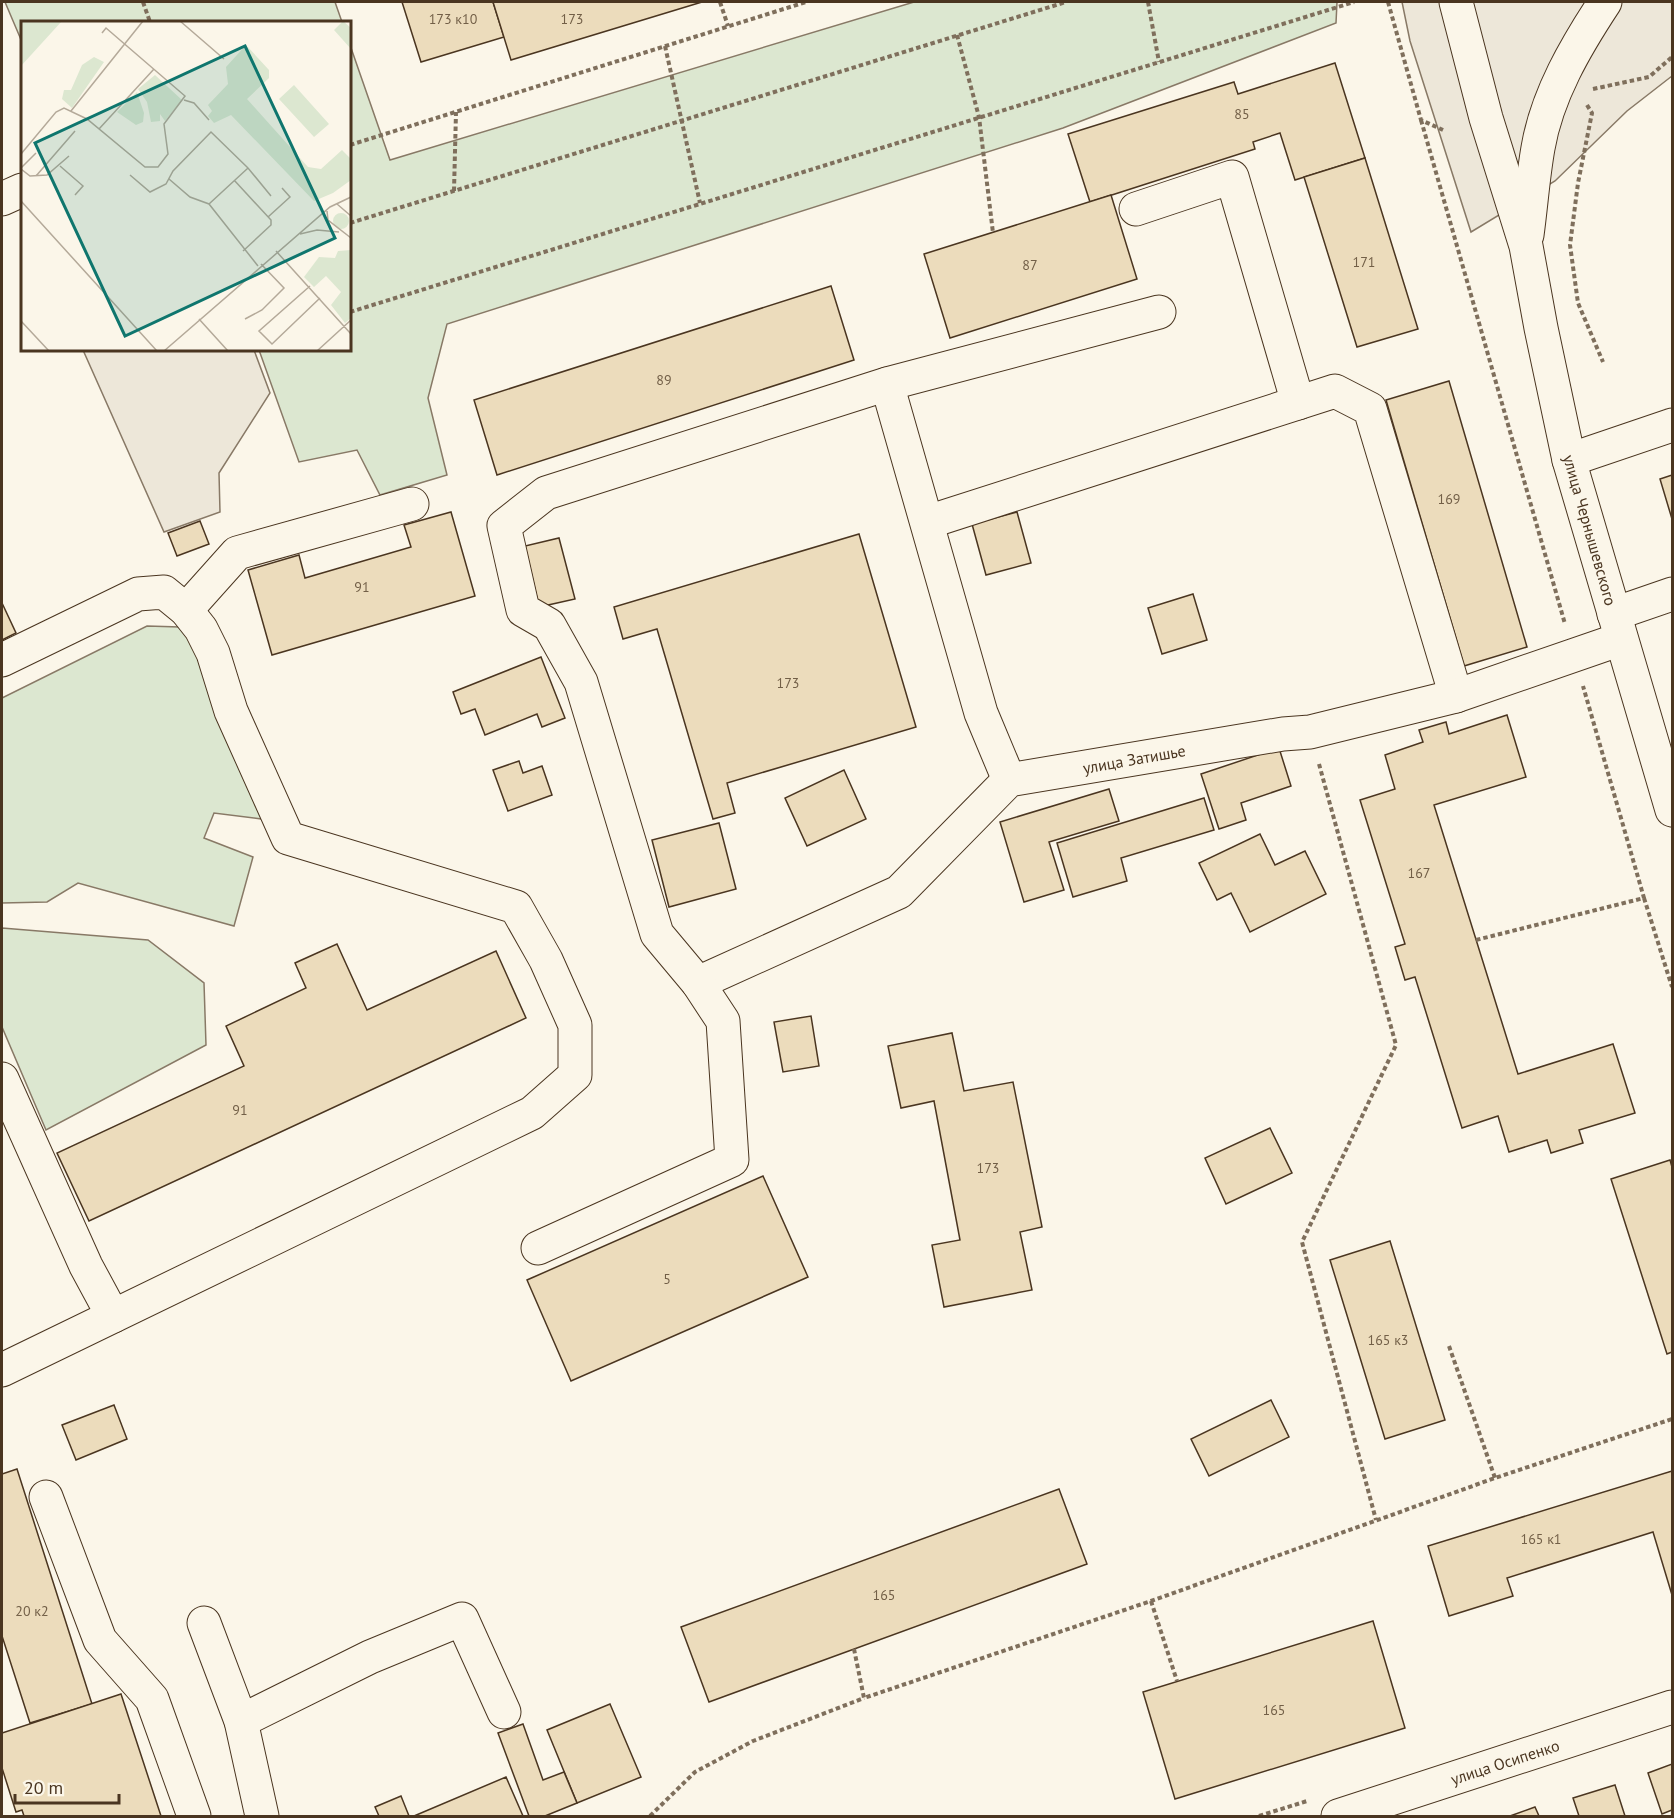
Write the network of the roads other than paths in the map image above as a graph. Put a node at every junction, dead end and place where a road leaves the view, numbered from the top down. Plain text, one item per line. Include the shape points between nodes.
1 (1456, 2) edge
2 (1605, 2) edge
3 (21, 190) edge
4 (2, 199) edge
5 (1136, 209) dead end
6 (1526, 246) junction
7 (1159, 312) dead end
8 (887, 384) junction
9 (1298, 403) junction
10 (1672, 425) edge
11 (1569, 460) junction
12 (412, 504) dead end
13 (928, 522) junction
14 (1672, 594) edge
15 (186, 610) junction
16 (1618, 627) junction
17 (2, 660) edge
18 (1456, 696) junction
19 (1009, 780) junction
20 (1672, 810) edge
21 (698, 983) junction
22 (2, 1079) edge
23 (538, 1248) dead end
24 (113, 1316) junction
25 (2, 1370) edge
26 (46, 1497) dead end
27 (204, 1623) dead end
28 (1672, 1707) edge
29 (504, 1712) dead end
30 (241, 1721) junction
31 (194, 1816) edge
32 (262, 1816) edge
33 (1338, 1816) edge

1 - 6 street via 1486,118
2 - 6 street via 1581,38 1552,99 1538,146
3 - 4 street
5 - 9 street via 1232,177
6 - 11 street, улица Чернышевского
7 - 8 street
8 - 13 street
8 - 21 street via 546,493 504,526 523,610 549,625 581,682 657,934
9 - 13 street
9 - 18 street via 1335,391 1370,409
10 - 11 street
11 - 16 street, улица Чернышевского
12 - 15 street via 237,553
13 - 19 street via 981,712
14 - 16 street, улица Затишье
15 - 17 street via 164,592 138,594
15 - 24 street via 213,653 231,711 288,838 516,907 546,960 575,1025 575,1075 532,1113
16 - 18 street, улица Затишье via 1574,655
16 - 20 street, улица Чернышевского
18 - 19 street, улица Затишье via 1310,732
19 - 21 street via 899,892
21 - 23 street via 723,1021 732,1160
22 - 24 street via 86,1266
24 - 25 street
26 - 31 street via 100,1640 152,1699
27 - 30 street
28 - 33 street, улица Осипенко
29 - 30 street via 462,1619 370,1657
30 - 32 street

